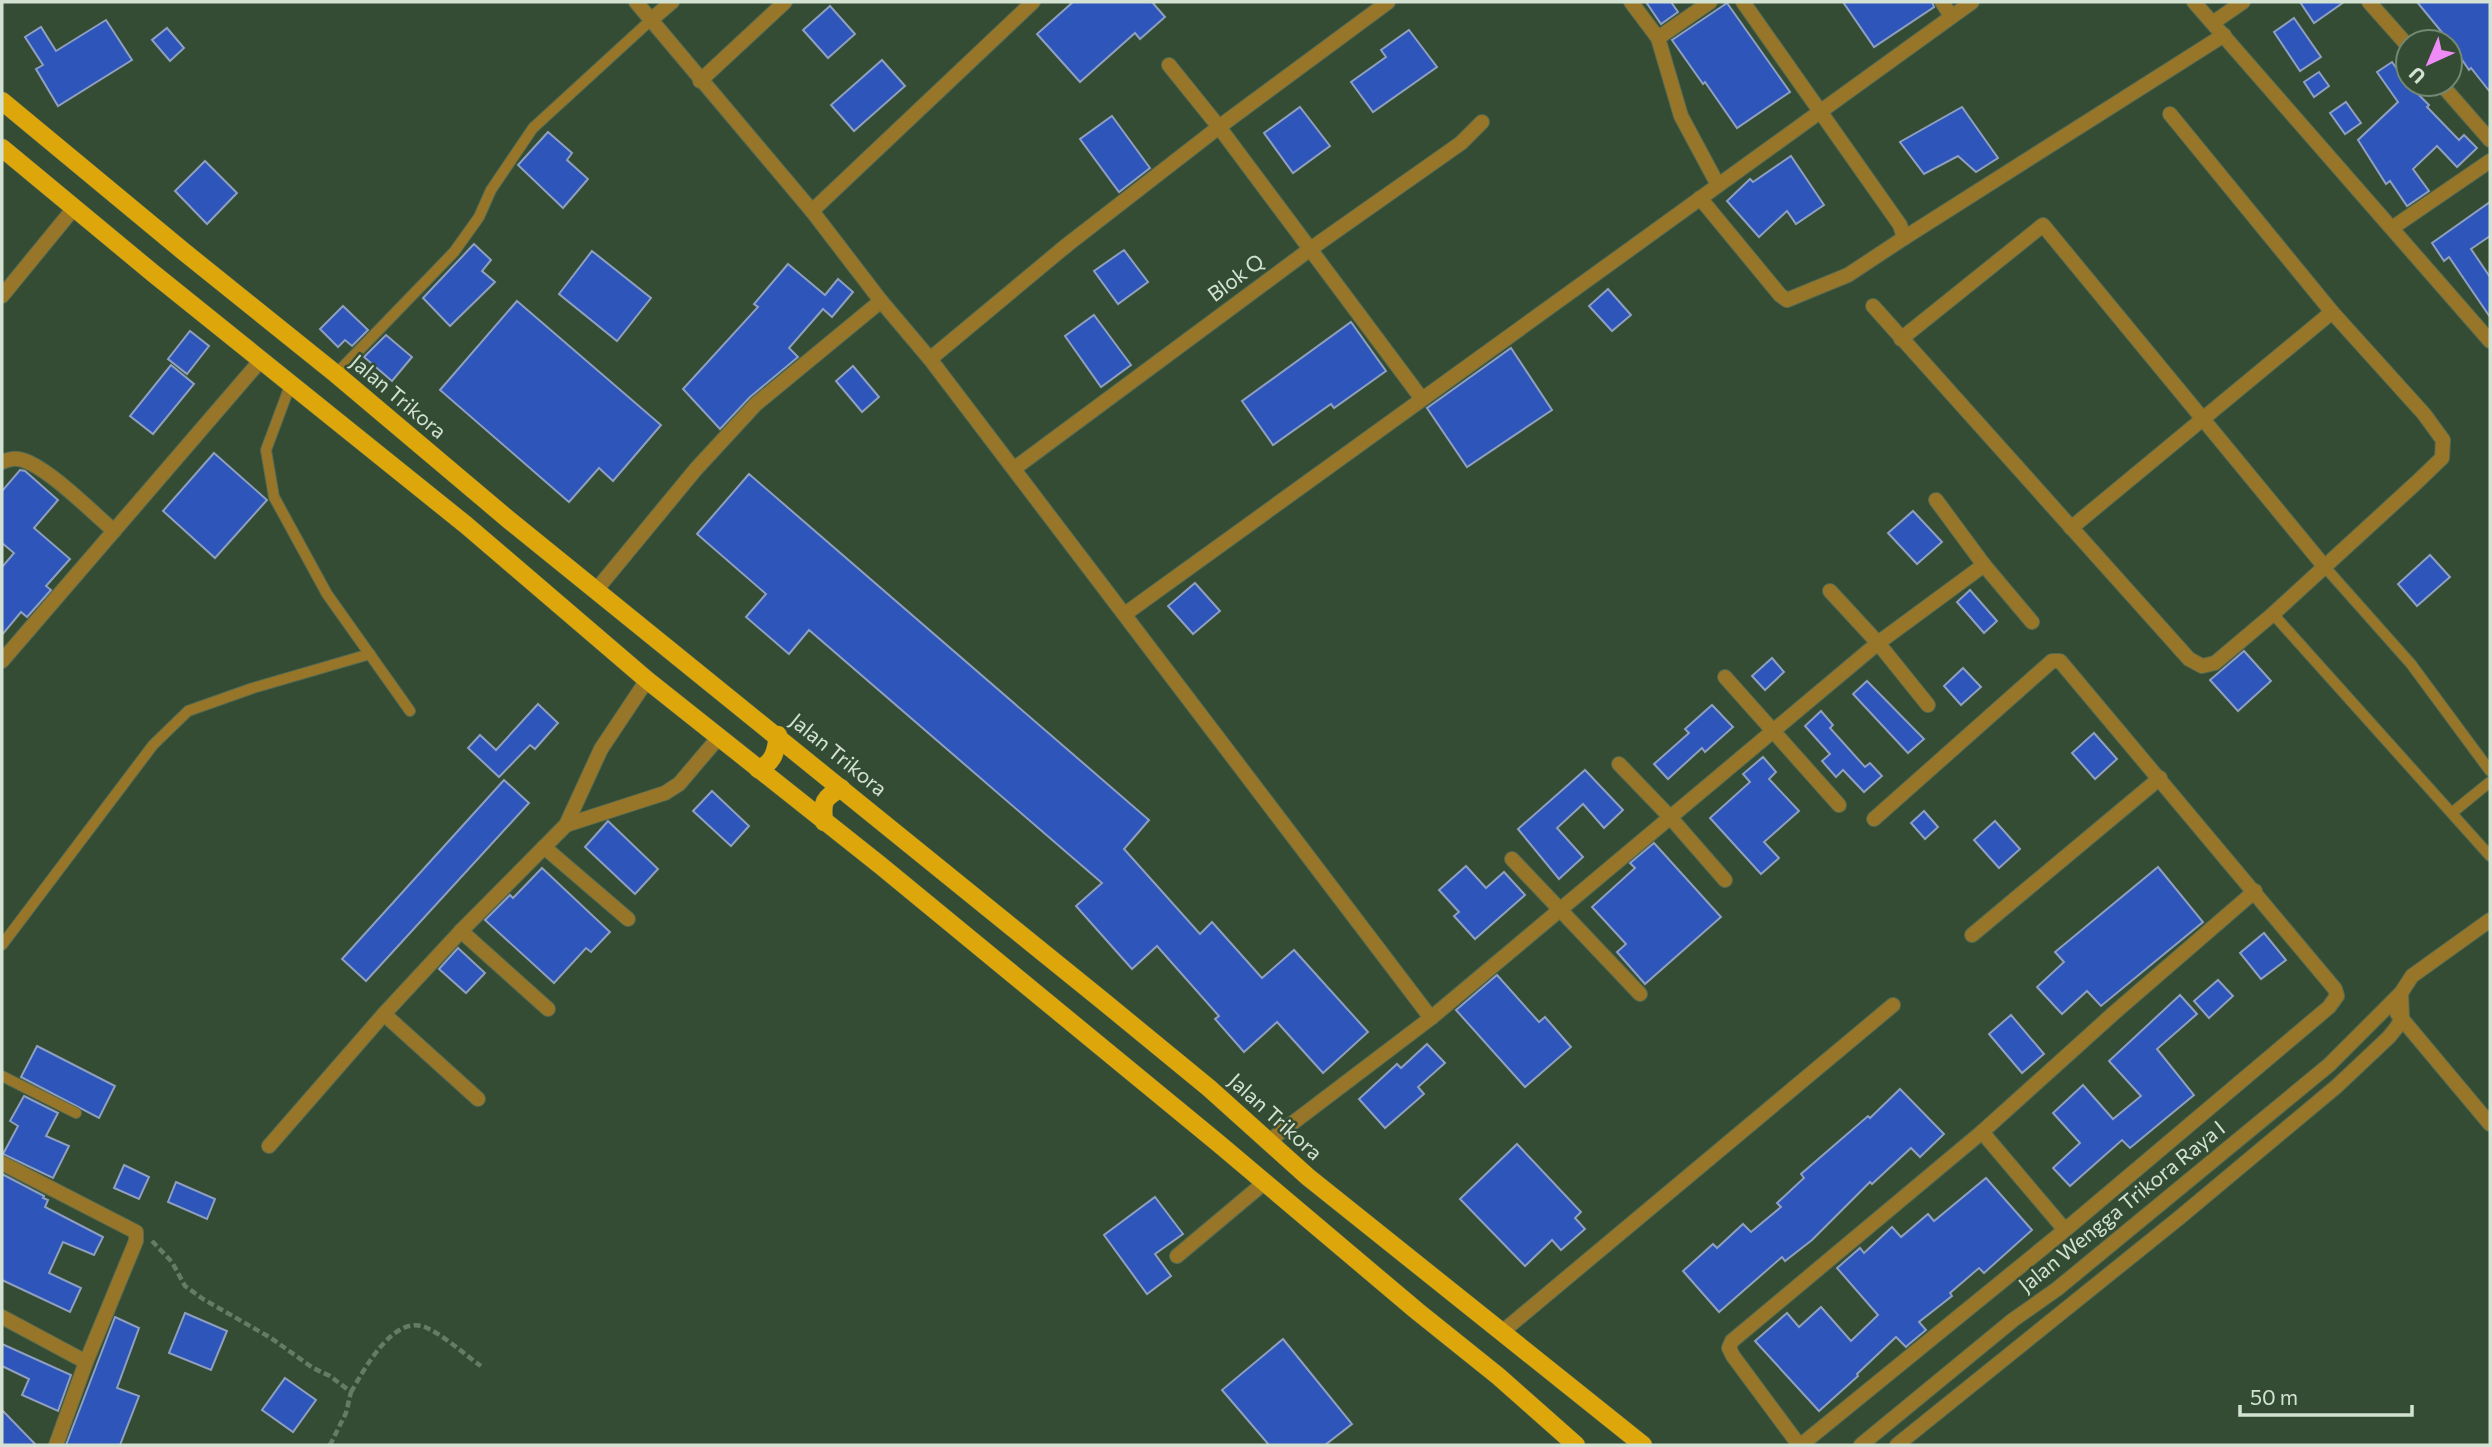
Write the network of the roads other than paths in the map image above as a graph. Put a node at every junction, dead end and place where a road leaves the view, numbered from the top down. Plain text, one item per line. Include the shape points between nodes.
1 (636, 2) edge
2 (672, 2) edge
3 (785, 2) edge
4 (1033, 2) edge
5 (1388, 2) edge
6 (1631, 2) edge
7 (1710, 2) edge
8 (1743, 2) edge
9 (1942, 2) edge
10 (1972, 2) edge
11 (2194, 2) edge
12 (2243, 2) edge
13 (2369, 2) edge
14 (1951, 16) junction
15 (652, 19) junction
16 (2214, 22) junction
17 (2394, 30) edge
18 (2224, 34) junction
19 (1658, 38) junction
20 (1169, 65) dead end
21 (700, 81) junction
22 (2453, 98) edge
23 (2, 101) edge
24 (1819, 111) junction
25 (2170, 114) dead end
26 (1482, 122) dead end
27 (1219, 127) junction
28 (2490, 140) edge
29 (2, 148) edge
30 (2490, 161) edge
31 (1718, 185) junction
32 (1700, 198) junction
33 (74, 208) junction
34 (811, 211) junction
35 (2392, 228) junction
36 (1904, 238) junction
37 (1308, 250) junction
38 (2, 296) edge
39 (881, 301) junction
40 (1873, 306) dead end
41 (2332, 312) junction
42 (2488, 333) edge
43 (1902, 339) junction
44 (930, 359) junction
45 (261, 360) junction
46 (337, 374) junction
47 (291, 383) junction
48 (1422, 399) junction
49 (2202, 419) junction
50 (2, 462) edge
51 (1016, 468) junction
52 (1936, 500) dead end
53 (2071, 528) junction
54 (114, 531) junction
55 (1984, 565) junction
56 (2324, 566) junction
57 (597, 589) junction
58 (1830, 591) dead end
59 (1125, 614) junction
60 (2273, 614) junction
61 (2032, 622) dead end
62 (1878, 643) junction
63 (370, 654) junction
64 (2, 662) edge
65 (1725, 677) dead end
66 (647, 680) junction
67 (1928, 705) dead end
68 (410, 711) dead end
69 (1772, 732) junction
70 (778, 736) junction
71 (719, 737) junction
72 (1619, 764) dead end
73 (758, 769) junction
74 (2490, 771) edge
75 (2160, 778) junction
76 (2490, 782) edge
77 (841, 788) junction
78 (1839, 805) dead end
79 (2453, 812) junction
80 (1670, 817) junction
81 (1874, 818) dead end
82 (824, 822) junction
83 (566, 825) junction
84 (544, 847) junction
85 (2490, 856) edge
86 (1512, 859) dead end
87 (1726, 880) dead end
88 (2255, 891) junction
89 (1559, 910) junction
90 (628, 919) dead end
91 (2490, 920) edge
92 (461, 931) junction
93 (1972, 934) dead end
94 (2, 945) edge
95 (2401, 993) junction
96 (1640, 994) dead end
97 (1893, 1005) dead end
98 (2388, 1005) junction
99 (548, 1009) dead end
100 (384, 1014) junction
101 (2402, 1017) junction
102 (1431, 1018) junction
103 (2, 1076) edge
104 (478, 1099) dead end
105 (76, 1113) dead end
106 (2490, 1124) edge
107 (1982, 1132) junction
108 (1269, 1141) junction
109 (269, 1146) dead end
110 (2, 1163) edge
111 (1264, 1183) junction
112 (2065, 1230) junction
113 (1177, 1256) dead end
114 (2, 1317) edge
115 (1502, 1332) junction
116 (86, 1362) junction
117 (56, 1445) edge
118 (1575, 1445) edge
119 (1643, 1445) edge
120 (1800, 1445) edge
121 (1861, 1445) edge
122 (1897, 1445) edge

1 - 15 street
2 - 15 street
3 - 21 street
4 - 34 street
5 - 27 street
6 - 19 street
7 - 19 street
8 - 24 street
9 - 14 street
10 - 14 street
11 - 16 street
12 - 16 street
13 - 17 street
14 - 24 street
15 - 21 street
15 - 46 lane via 533,128 454,252
16 - 18 street
18 - 35 street
18 - 36 street
19 - 31 street via 1681,116
20 - 27 street
21 - 34 street
22 - 28 street
23 - 46 main road, Jalan Trikora
24 - 31 street
24 - 36 street via 1900,225
25 - 41 street
26 - 37 street, Blok Q via 1461,143
27 - 37 street
27 - 44 street
29 - 33 main road
30 - 35 street
31 - 32 street
32 - 36 street via 1787,300 1848,275
32 - 48 street
33 - 38 street
33 - 45 main road
34 - 39 street
35 - 42 street
37 - 48 street
37 - 51 street, Blok Q
39 - 44 street
39 - 57 street via 757,404 696,468
40 - 43 street
41 - 49 street
41 - 56 street via 2443,440 2442,458
43 - 49 street via 2043,225
43 - 53 street
44 - 51 street
45 - 47 main road
45 - 54 street
46 - 57 main road, Jalan Trikora
47 - 63 lane via 266,450 274,496 327,594
47 - 66 main road
48 - 59 street
49 - 53 street
49 - 56 street
50 - 54 street via 17,459 30,463
51 - 59 street
52 - 55 street
53 - 60 street via 2189,659 2202,666 2215,663
54 - 64 street
55 - 61 street
55 - 62 street
56 - 60 street
56 - 74 lane via 2411,664
57 - 70 main road, Jalan Trikora
58 - 62 street
59 - 102 street
60 - 79 lane
62 - 67 street
62 - 69 street
63 - 68 lane
63 - 94 lane via 188,711 153,745
65 - 69 street
66 - 71 main road
66 - 83 street via 601,749
69 - 78 street
69 - 80 street
70 - 73 main road via 773,757
70 - 77 main road, Jalan Trikora
71 - 73 main road
71 - 83 street via 666,793
72 - 80 street
73 - 82 main road
75 - 81 street via 2057,660
75 - 88 street
75 - 93 street
76 - 79 lane
77 - 82 main road via 823,802
77 - 108 main road, Jalan Trikora
79 - 85 lane
80 - 87 street
80 - 89 street
82 - 111 main road
83 - 84 street
84 - 90 street
84 - 92 street
86 - 89 street
88 - 107 street
88 - 112 street via 2337,996
89 - 96 street
89 - 102 street
91 - 95 street, Jalan Wengga Trikora Raya I via 2412,976
92 - 99 street
92 - 100 street
95 - 98 street, Jalan Wengga Trikora Raya I
95 - 101 street
97 - 115 street
98 - 101 street
98 - 121 street, Jalan Wengga Trikora Raya I via 2329,1065
100 - 104 street
100 - 109 street
101 - 106 street
101 - 122 street, Jalan Wengga Trikora Raya I via 2389,1037 2337,1086
102 - 108 street
103 - 105 lane
107 - 112 street
107 - 120 street via 1732,1341 1733,1356
108 - 115 main road, Jalan Trikora
110 - 116 street via 136,1232
111 - 113 street
111 - 118 main road
112 - 120 street
114 - 116 street
115 - 119 main road, Jalan Trikora
116 - 117 street

